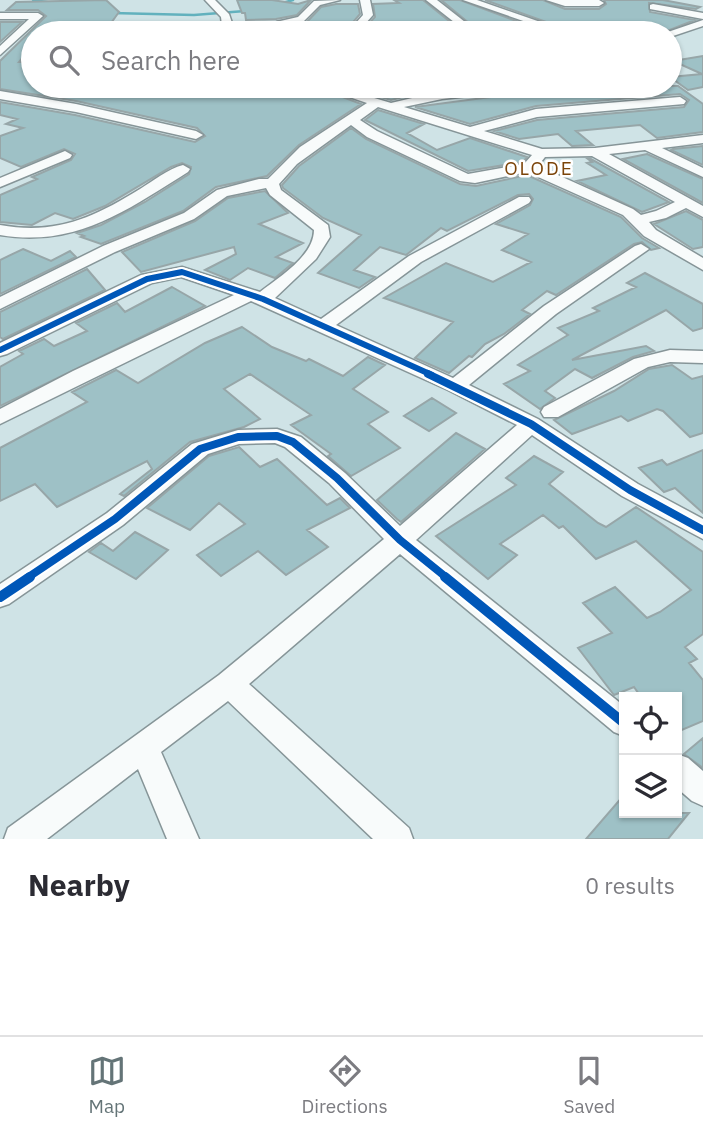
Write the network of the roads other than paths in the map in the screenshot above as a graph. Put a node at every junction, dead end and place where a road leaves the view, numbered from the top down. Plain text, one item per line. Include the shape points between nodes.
1 (210, 0) edge
2 (335, 0) edge
3 (365, 0) edge
4 (431, 0) edge
5 (468, 0) edge
6 (549, 1) edge
7 (599, 2) dead end
8 (523, 6) dead end
9 (653, 7) dead end
10 (0, 16) edge
11 (519, 16) junction
12 (703, 16) edge
13 (33, 21) edge
14 (226, 21) edge
15 (291, 21) edge
16 (363, 21) edge
17 (458, 21) edge
18 (533, 21) edge
19 (703, 23) edge
20 (682, 30) edge
21 (21, 32) edge
22 (12, 40) junction
23 (21, 40) edge
24 (0, 52) edge
25 (0, 95) edge
26 (363, 98) edge
27 (428, 98) edge
28 (680, 100) dead end
29 (376, 102) junction
30 (391, 106) junction
31 (353, 121) junction
32 (470, 131) junction
33 (196, 135) dead end
34 (703, 139) edge
35 (648, 146) junction
36 (595, 152) junction
37 (541, 153) junction
38 (65, 155) dead end
39 (0, 163) edge
40 (529, 167) junction
41 (183, 169) dead end
42 (26, 172) junction
43 (703, 173) edge
44 (0, 183) edge
45 (272, 184) junction
46 (524, 200) dead end
47 (685, 203) junction
48 (703, 212) edge
49 (638, 220) junction
50 (0, 230) edge
51 (640, 249) dead end
52 (703, 265) edge
53 (257, 296) junction
54 (0, 304) edge
55 (323, 326) junction
56 (0, 350) edge
57 (703, 357) edge
58 (455, 386) junction
59 (0, 417) edge
60 (541, 418) junction
61 (703, 530) edge
62 (400, 540) junction
63 (0, 597) edge
64 (229, 684) junction
65 (619, 719) edge
66 (144, 746) junction
67 (682, 772) edge
68 (703, 791) edge
69 (20, 839) edge
70 (183, 839) edge
71 (397, 839) edge

1 - 14 street
2 - 15 street via 317,4 301,19
3 - 16 street via 368,15
4 - 17 street
5 - 11 street
6 - 7 street
8 - 11 street
9 - 12 street
10 - 13 street via 38,16
11 - 18 street
19 - 20 street
21 - 22 street
22 - 23 street
22 - 24 street
25 - 33 street
26 - 29 street
27 - 30 street
28 - 32 street via 536,113
29 - 30 street
29 - 31 street
30 - 32 street
31 - 40 street via 460,176 475,179
31 - 45 street via 320,140 281,171
32 - 37 street
34 - 35 street
35 - 36 street
35 - 43 street
36 - 37 street
36 - 47 street
37 - 40 street
38 - 42 street
39 - 42 street
40 - 49 street
41 - 50 street via 100,219 64,231 30,236
42 - 44 street
45 - 53 street via 275,192 324,233 311,256
45 - 54 street via 222,193 189,216 109,249
46 - 55 street via 415,259
47 - 48 street
47 - 49 street
49 - 52 street via 650,233
51 - 58 street via 550,310
53 - 55 street
53 - 56 street via 182,272 166,273
53 - 59 street via 92,369
55 - 58 street
57 - 60 street via 670,356 641,363
58 - 60 street
60 - 61 street via 630,491
60 - 62 street
62 - 63 street via 293,442 261,435 237,437 200,449 115,519
62 - 64 street
62 - 65 street
64 - 66 street
64 - 71 street
66 - 69 street
66 - 70 street
67 - 68 street

